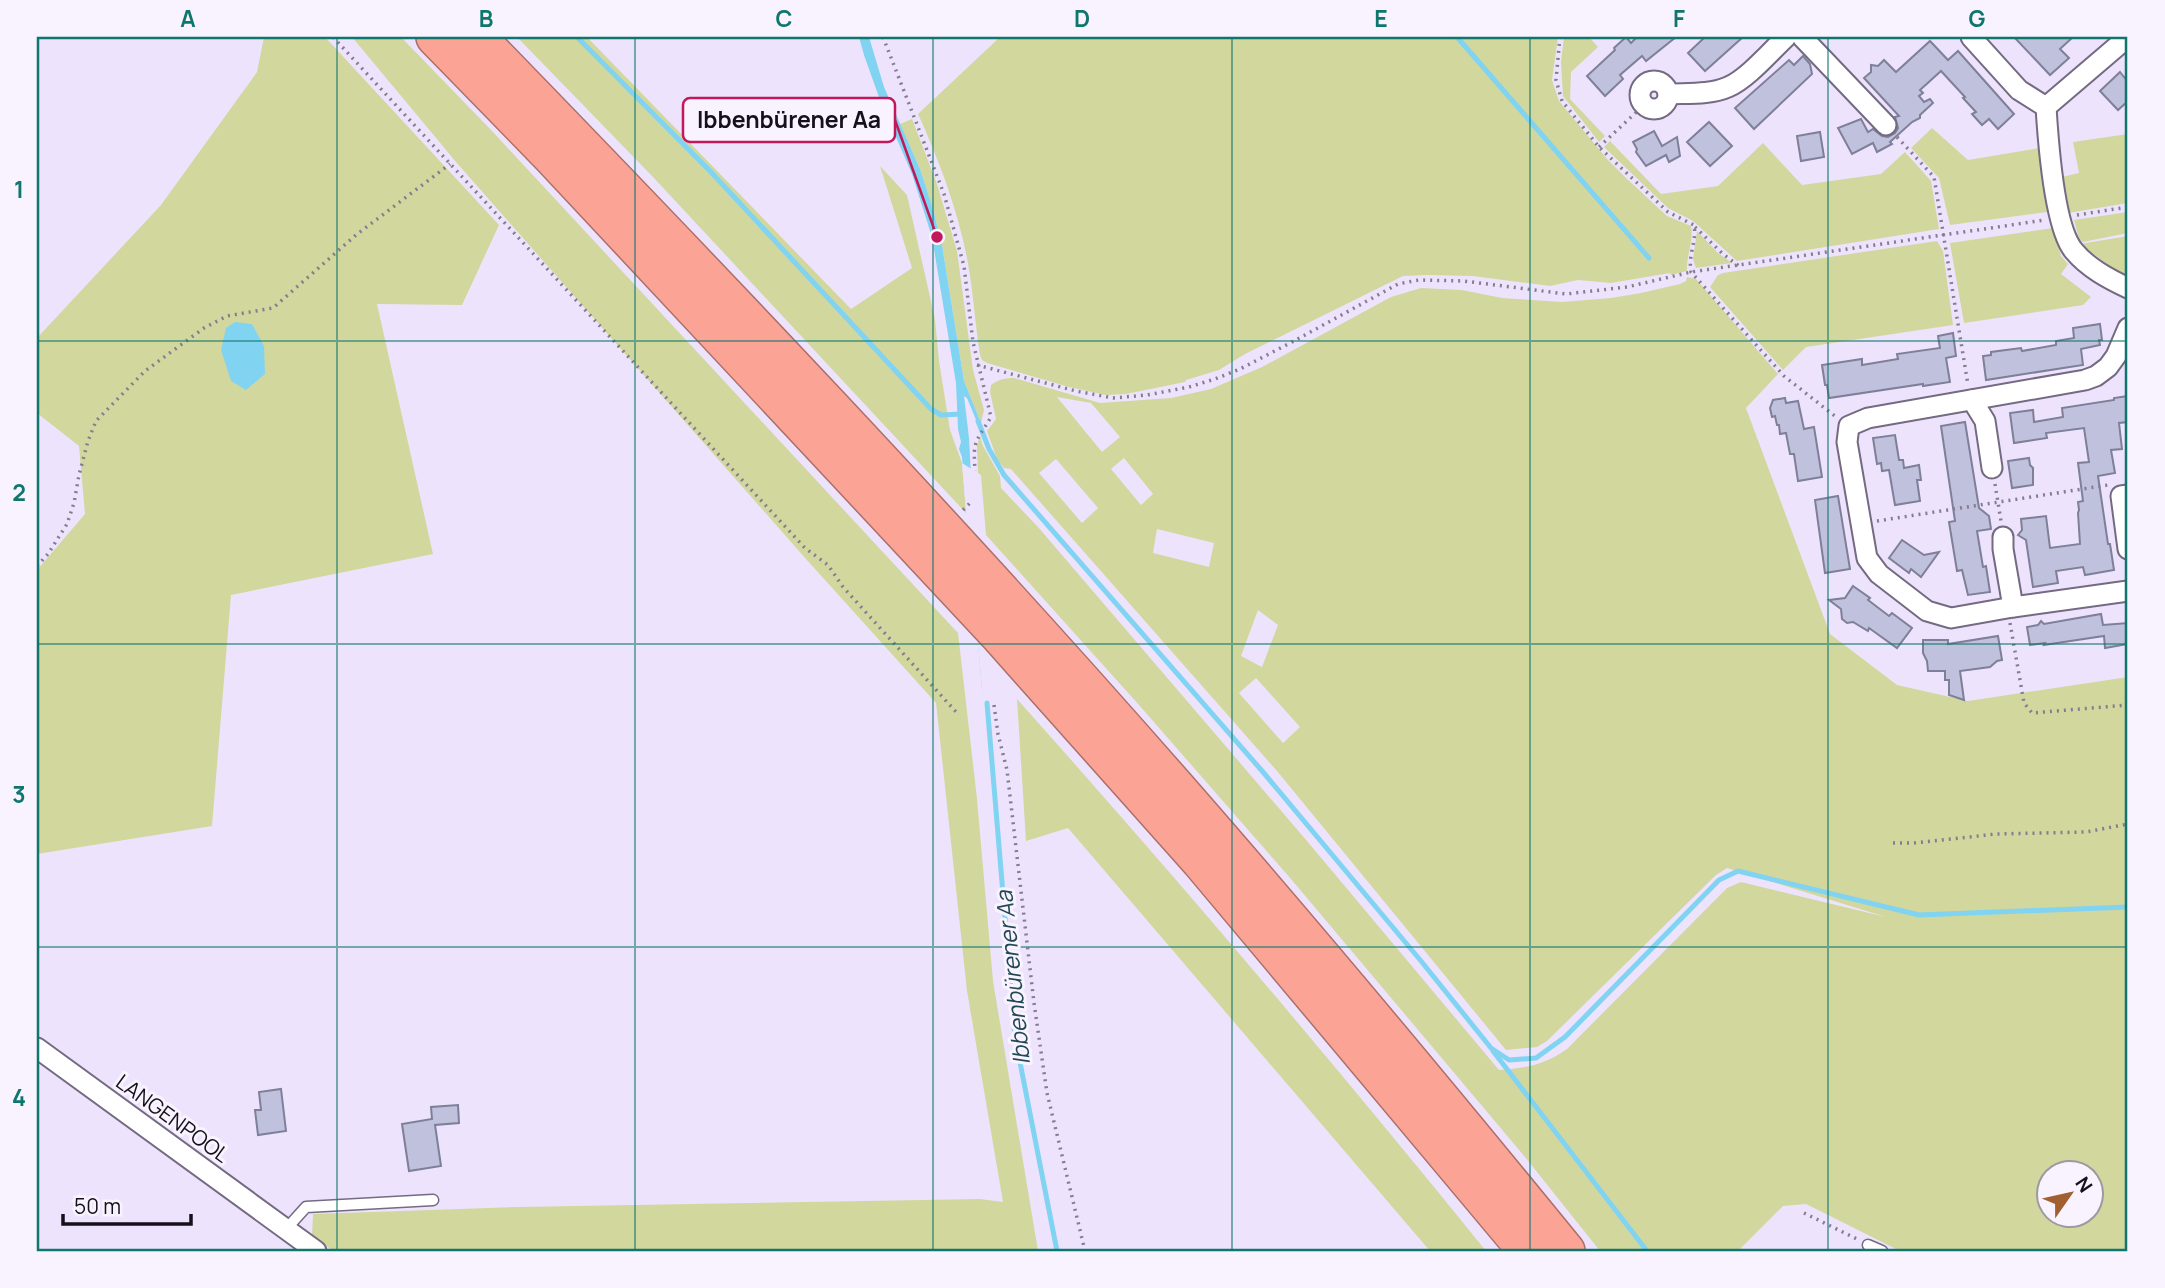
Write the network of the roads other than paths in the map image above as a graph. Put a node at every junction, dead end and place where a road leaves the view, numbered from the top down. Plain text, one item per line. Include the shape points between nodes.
1 (435, 37) edge
2 (477, 37) edge
3 (1786, 37) edge
4 (1802, 37) edge
5 (1971, 37) edge
6 (2128, 37) edge
7 (1644, 104) road end
8 (2046, 107) junction
9 (1886, 125) road end
10 (2126, 292) edge
11 (2128, 328) edge
12 (1972, 400) junction
13 (1992, 468) road end
14 (2125, 496) edge
15 (2003, 537) road end
16 (2128, 549) edge
17 (2128, 591) edge
18 (2013, 607) junction
19 (37, 1048) edge
20 (433, 1200) dead end
21 (287, 1228) junction
22 (1868, 1245) road end
23 (316, 1251) edge
24 (1527, 1251) edge
25 (1566, 1251) edge
26 (1882, 1251) edge

1 - 24 highway via 997,633 1200,862
2 - 25 highway via 902,483 1166,776
3 - 7 street via 1729,87 1668,94 1666,103 1658,108
4 - 9 street
5 - 8 street via 2019,90
6 - 8 street
8 - 10 street via 2048,144 2066,237 2086,264
11 - 12 street via 2116,356 2096,376
12 - 13 street via 1985,421
12 - 18 street via 1868,418 1849,426 1847,442 1867,558 1879,574 1927,611 1951,618
14 - 16 street
15 - 18 street
17 - 18 street
19 - 21 street, LANGENPOOL
20 - 21 lane via 306,1206
21 - 23 street, LANGENPOOL
22 - 26 lane

